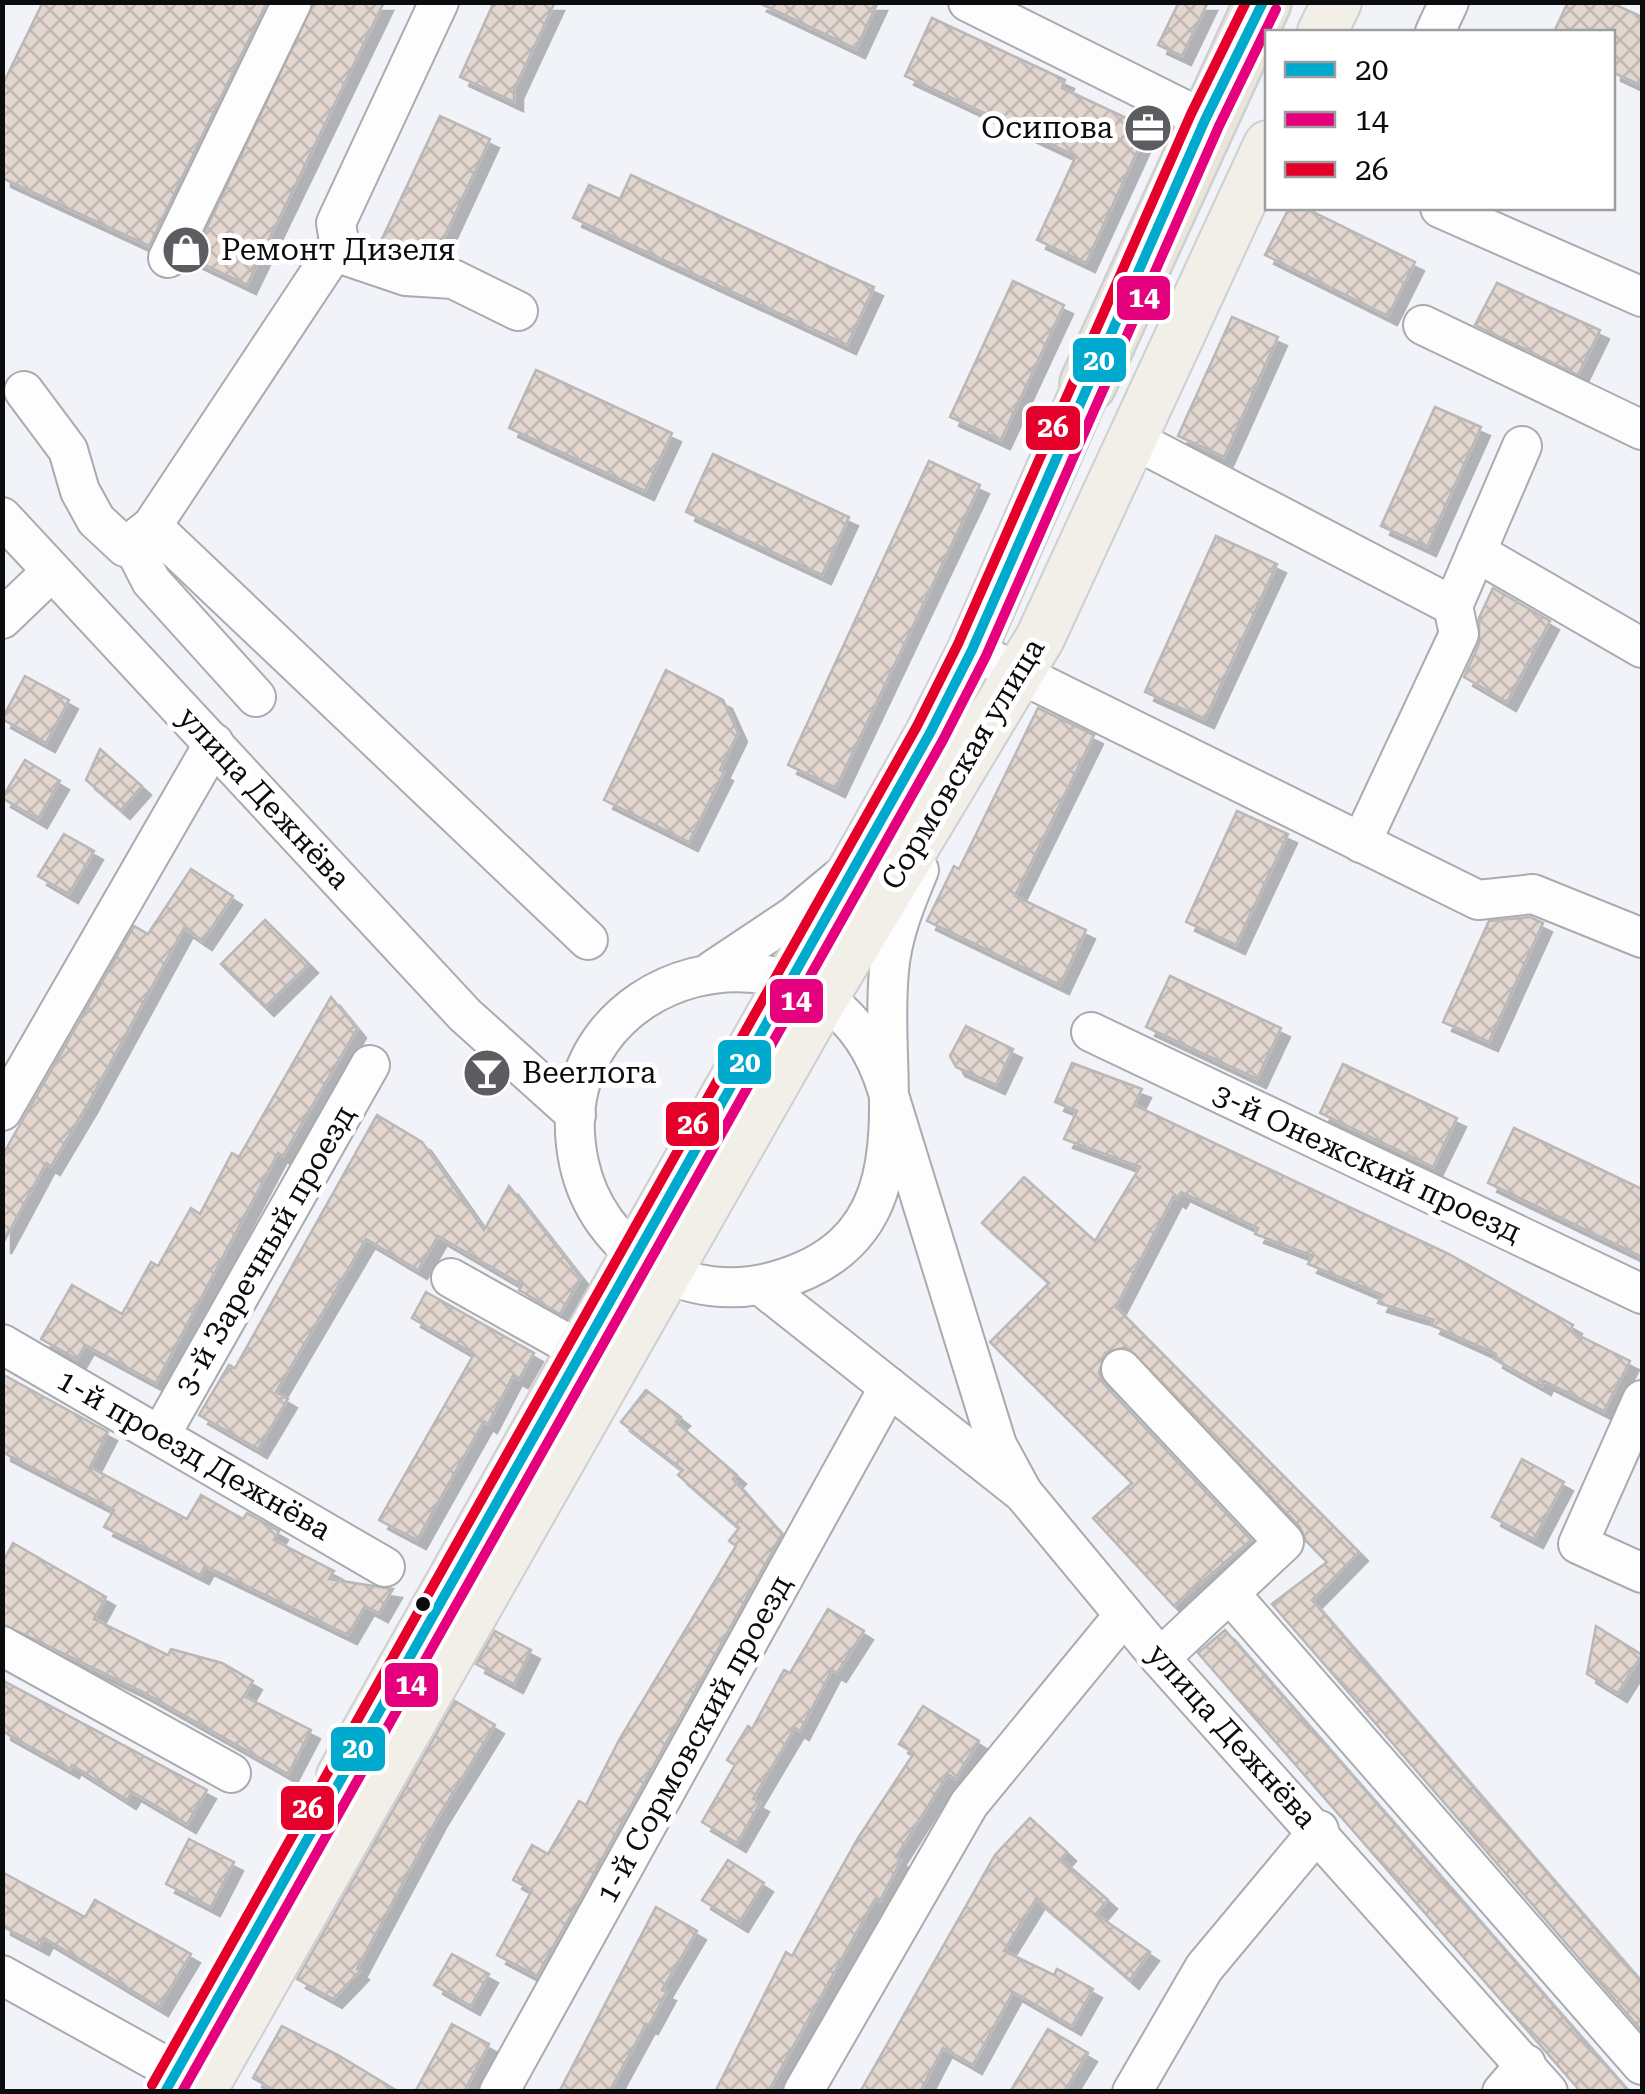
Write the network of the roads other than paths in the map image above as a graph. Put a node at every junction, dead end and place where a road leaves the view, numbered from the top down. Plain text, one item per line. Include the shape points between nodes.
1 (292, 2) edge
2 (439, 2) edge
3 (968, 2) edge
4 (1263, 2) edge
5 (1337, 2) edge
6 (1448, 2) edge
7 (1323, 30) edge
8 (1435, 30) edge
9 (1206, 120) junction
10 (1265, 151) edge
11 (1445, 210) edge
12 (337, 248) junction
13 (168, 258) dead end
14 (1642, 297) edge
15 (518, 312) dead end
16 (1422, 325) dead end
17 (1088, 384) joint
18 (24, 391) dead end
19 (1642, 430) edge
20 (1132, 438) junction
21 (1522, 446) dead end
22 (2, 516) edge
23 (142, 534) junction
24 (1476, 552) junction
25 (51, 572) junction
26 (1453, 606) junction
27 (2, 619) edge
28 (1642, 648) edge
29 (972, 650) junction
30 (1018, 674) junction
31 (256, 697) dead end
32 (214, 742) junction
33 (966, 760) junction
34 (1361, 843) junction
35 (857, 862) junction
36 (1642, 938) edge
37 (588, 940) dead end
38 (711, 972) junction
39 (807, 988) junction
40 (1091, 1032) dead end
41 (370, 1066) dead end
42 (887, 1089) junction
43 (2, 1112) edge
44 (576, 1115) junction
45 (649, 1263) junction
46 (452, 1278) dead end
47 (760, 1285) junction
48 (1642, 1294) edge
49 (2, 1344) edge
50 (579, 1350) junction
51 (1121, 1370) dead end
52 (889, 1387) junction
53 (1642, 1400) edge
54 (161, 1434) junction
55 (1023, 1493) junction
56 (385, 1568) dead end
57 (1642, 1572) edge
58 (1232, 1594) junction
59 (1124, 1615) junction
60 (2, 1646) edge
61 (1160, 1658) junction
62 (231, 1773) dead end
63 (1319, 1830) junction
64 (2, 1975) edge
65 (1642, 2065) edge
66 (1525, 2082) edge
67 (186, 2086) edge
68 (499, 2092) edge
69 (803, 2092) edge
70 (1132, 2092) edge

1 - 13 street
2 - 12 street via 336,223
3 - 9 street
4 - 9 highway, Сормовская улица
5 - 7 main road
6 - 8 street
9 - 17 highway, Сормовская улица
10 - 20 main road, Сормовская улица
11 - 14 street
12 - 15 street via 406,276 453,279
12 - 23 street
16 - 19 street
17 - 29 main road, Сормовская улица
18 - 23 street via 68,450 96,520 125,546
20 - 26 street
20 - 30 main road, Сормовская улица
21 - 24 street
22 - 25 street, улица Дежнёва
23 - 31 street via 151,581
23 - 37 street
24 - 26 street
24 - 28 street
25 - 27 street
25 - 32 street, улица Дежнёва
26 - 34 street via 1459,634
29 - 30 street
29 - 35 main road, Сормовская улица
30 - 33 main road, Сормовская улица
30 - 34 street
32 - 43 street
32 - 44 street, улица Дежнёва via 465,1015
33 - 39 main road, Сормовская улица
33 - 42 street via 897,922 889,970
34 - 36 street via 1478,900 1533,894
35 - 38 street via 794,916
35 - 39 main road, Сормовская улица
38 - 39 street via 743,970
38 - 44 street via 664,986 613,1026 588,1068
39 - 42 street via 863,1037
39 - 45 main road, Сормовская улица
40 - 48 street, 3-й Онежский проезд
41 - 54 street, 3-й Заречный проезд
42 - 47 street via 887,1165 862,1221 817,1263
42 - 55 street via 987,1414
44 - 45 street via 584,1184 610,1229
45 - 47 street via 717,1287
45 - 50 main road, Сормовская улица
45 - 67 main road, Сормовская улица
46 - 50 street
47 - 52 street, улица Дежнёва
49 - 54 street, 1-й проезд Дежнёва
50 - 67 main road, Сормовская улица
51 - 58 street via 1284,1542
52 - 55 street, улица Дежнёва
52 - 68 street, 1-й Сормовский проезд
53 - 57 street via 1578,1544
54 - 56 street, 1-й проезд Дежнёва
55 - 59 street, улица Дежнёва
58 - 61 street
58 - 65 street
59 - 61 street, улица Дежнёва
59 - 69 street via 969,1804
60 - 62 street
61 - 63 street, улица Дежнёва
63 - 66 street, улица Дежнёва
63 - 70 street via 1204,1968
64 - 67 street

